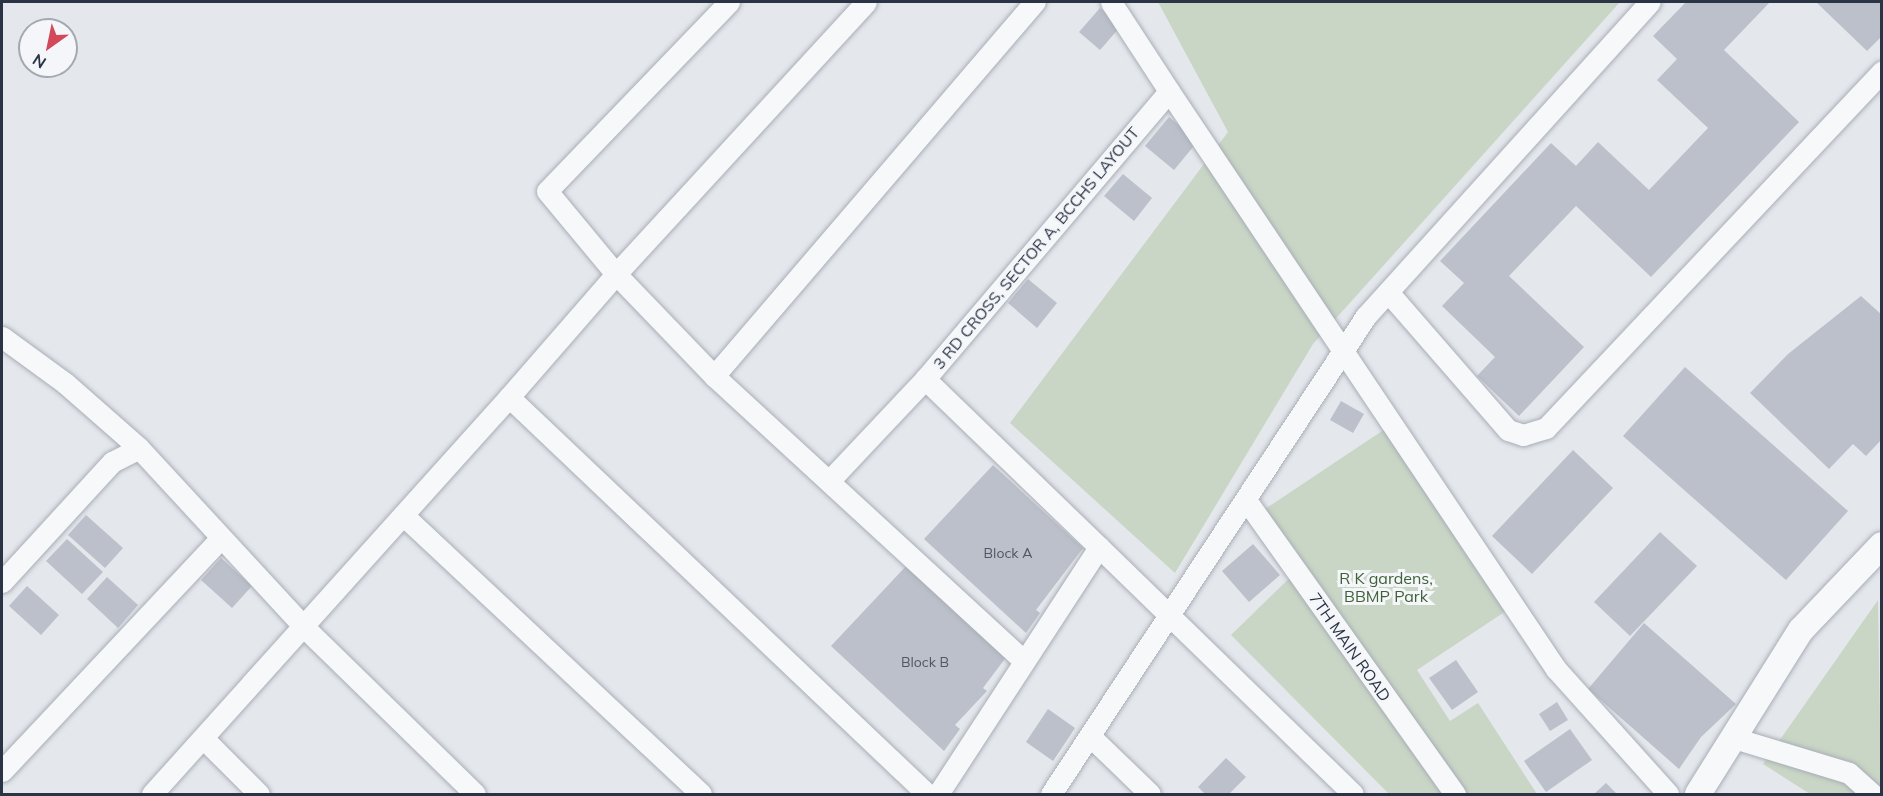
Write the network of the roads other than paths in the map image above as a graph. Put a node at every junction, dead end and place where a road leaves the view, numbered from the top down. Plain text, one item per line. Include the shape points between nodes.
1 (729, 2) edge
2 (866, 2) edge
3 (1035, 2) edge
4 (1111, 2) edge
5 (1650, 2) edge
6 (1881, 71) edge
7 (1169, 91) junction
8 (616, 274) junction
9 (1388, 292) junction
10 (2, 337) edge
11 (1343, 352) junction
12 (714, 376) junction
13 (925, 379) junction
14 (509, 397) junction
15 (139, 448) junction
16 (829, 481) junction
17 (1246, 500) junction
18 (404, 514) junction
19 (221, 538) junction
20 (1881, 545) edge
21 (1099, 547) junction
22 (2, 582) edge
23 (1169, 617) junction
24 (303, 626) junction
25 (1024, 661) junction
26 (1090, 736) junction
27 (203, 738) junction
28 (1734, 738) junction
29 (2, 771) edge
30 (152, 795) edge
31 (260, 795) edge
32 (476, 795) edge
33 (701, 795) edge
34 (927, 795) edge
35 (938, 795) edge
36 (1051, 795) edge
37 (1150, 795) edge
38 (1353, 795) edge
39 (1455, 795) edge
40 (1668, 795) edge
41 (1698, 795) edge
42 (1872, 795) edge

1 - 8 street via 547,191
2 - 8 street
3 - 12 street
4 - 7 street
5 - 9 street
6 - 9 street via 1546,428 1523,435 1508,430
7 - 11 street
7 - 13 street, 3 RD CROSS, SECTOR A, BCCHS LAYOUT
8 - 12 street
8 - 14 street
9 - 11 street
10 - 15 street via 65,383
11 - 17 street
11 - 40 street via 1556,669
12 - 16 street
13 - 16 street
13 - 21 street, 3 RD CROSS, SECTOR A, BCCHS LAYOUT
14 - 18 street
14 - 34 street
15 - 19 street
15 - 22 street via 112,462
16 - 25 street
17 - 23 street
17 - 39 street, 7TH MAIN ROAD
18 - 24 street
18 - 33 street
19 - 24 street
19 - 29 street
20 - 28 street via 1801,630
21 - 23 street, 3 RD CROSS, SECTOR A, BCCHS LAYOUT
21 - 25 street
23 - 26 street
23 - 38 street, 3 RD CROSS, SECTOR A, BCCHS LAYOUT
24 - 27 street
24 - 32 street
25 - 35 street
26 - 36 street
26 - 37 street
27 - 30 street
27 - 31 street
28 - 41 street
28 - 42 street via 1849,772

